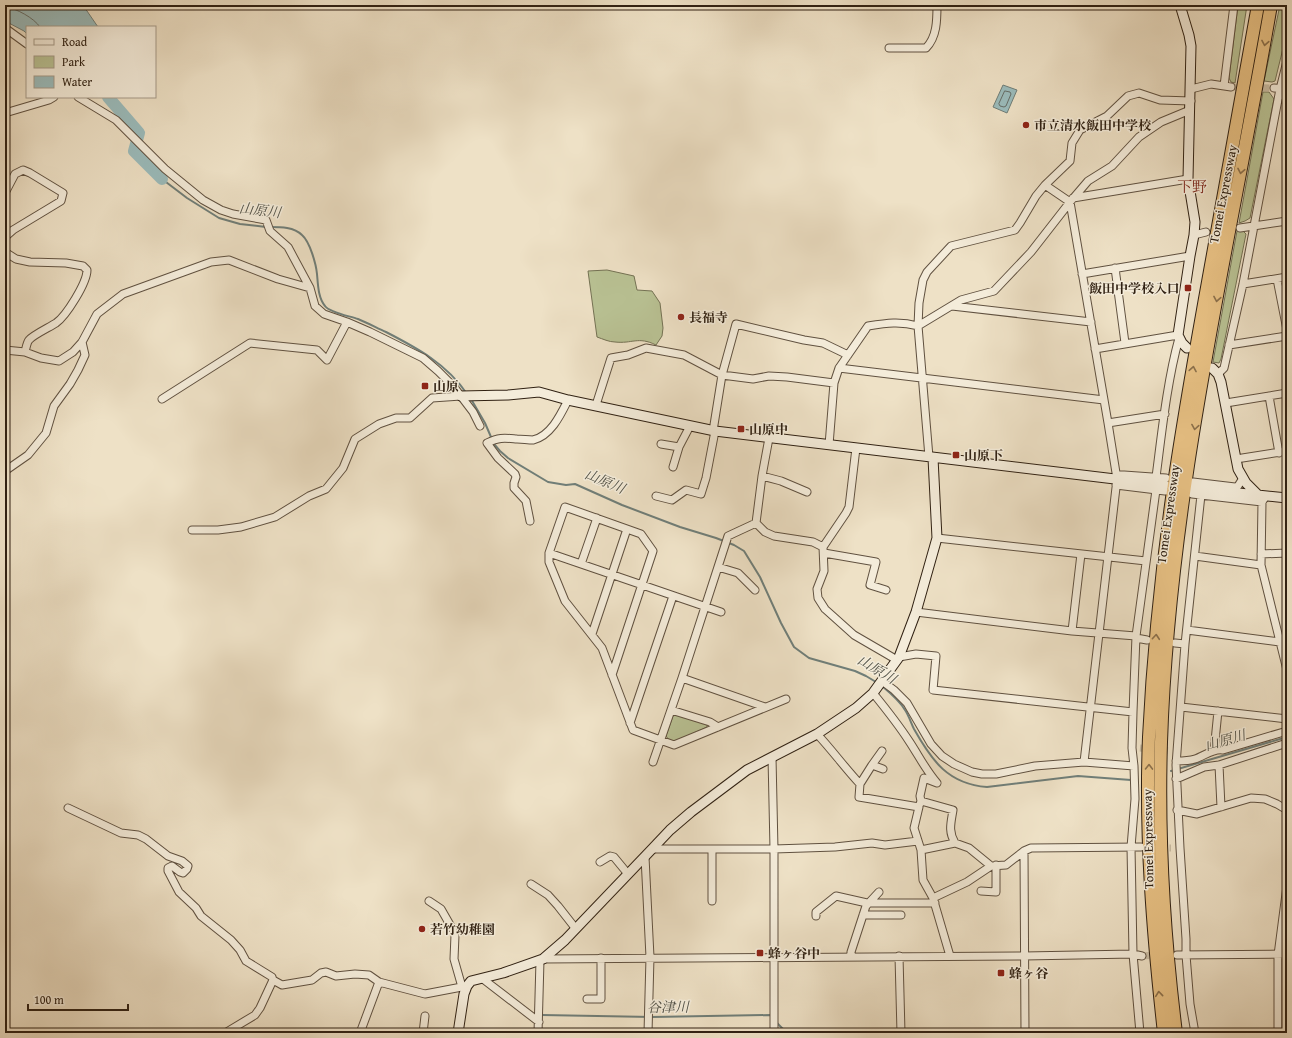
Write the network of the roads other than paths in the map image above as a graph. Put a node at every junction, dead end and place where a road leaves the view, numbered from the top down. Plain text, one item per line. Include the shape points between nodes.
1 (937, 5) edge
2 (1180, 5) edge
3 (1234, 5) edge
4 (1256, 5) edge
5 (1271, 5) edge
6 (5, 28) edge
7 (26, 43) edge
8 (889, 48) dead end
9 (1287, 61) edge
10 (1280, 88) edge
11 (1191, 89) junction
12 (52, 98) edge
13 (80, 98) edge
14 (1190, 106) junction
15 (1287, 106) edge
16 (5, 113) edge
17 (1188, 179) junction
18 (1045, 186) junction
19 (5, 193) edge
20 (1071, 200) junction
21 (1287, 221) edge
22 (1253, 227) junction
23 (1240, 228) dead end
24 (1206, 232) dead end
25 (1194, 235) junction
26 (5, 237) edge
27 (5, 252) edge
28 (1190, 256) junction
29 (1116, 268) junction
30 (1082, 274) junction
31 (1287, 277) edge
32 (1277, 278) junction
33 (1243, 284) junction
34 (310, 288) junction
35 (952, 306) junction
36 (347, 322) junction
37 (1091, 322) junction
38 (918, 326) junction
39 (1287, 330) edge
40 (1178, 336) junction
41 (1287, 336) edge
42 (82, 342) junction
43 (1125, 343) junction
44 (1229, 345) junction
45 (1187, 348) dead end
46 (1096, 349) junction
47 (5, 350) edge
48 (25, 352) junction
49 (848, 355) junction
50 (839, 368) junction
51 (1215, 371) joint
52 (722, 375) junction
53 (922, 378) junction
54 (834, 383) junction
55 (1287, 393) edge
56 (461, 396) junction
57 (1269, 396) junction
58 (162, 399) dead end
59 (568, 400) junction
60 (1104, 400) junction
61 (1226, 403) junction
62 (596, 405) junction
63 (1165, 414) junction
64 (1108, 423) junction
65 (480, 426) dead end
66 (690, 426) junction
67 (714, 431) junction
68 (769, 438) junction
69 (661, 444) dead end
70 (829, 445) junction
71 (678, 447) junction
72 (856, 448) junction
73 (1287, 451) edge
74 (1279, 452) junction
75 (931, 458) junction
76 (1236, 459) junction
77 (673, 467) dead end
78 (5, 471) edge
79 (762, 476) junction
80 (1156, 477) junction
81 (1243, 478) junction
82 (1116, 480) junction
83 (1165, 485) junction
84 (1192, 488) junction
85 (1156, 490) junction
86 (807, 492) dead end
87 (1201, 495) junction
88 (656, 496) dead end
89 (1262, 498) junction
90 (1287, 498) edge
91 (597, 518) junction
92 (530, 521) dead end
93 (756, 522) junction
94 (627, 529) junction
95 (192, 530) dead end
96 (937, 538) junction
97 (823, 550) junction
98 (549, 553) junction
99 (1287, 553) edge
100 (1081, 554) junction
101 (1261, 554) junction
102 (1195, 556) junction
103 (1108, 557) junction
104 (1146, 561) junction
105 (581, 564) junction
106 (1261, 565) junction
107 (718, 567) junction
108 (612, 575) junction
109 (642, 585) junction
110 (754, 590) dead end
111 (886, 590) dead end
112 (673, 596) junction
113 (705, 607) junction
114 (721, 612) dead end
115 (916, 612) junction
116 (1187, 630) junction
117 (1072, 631) junction
118 (1098, 633) junction
119 (592, 634) junction
120 (1136, 637) junction
121 (1147, 640) dead end
122 (1280, 642) junction
123 (1175, 643) dead end
124 (1185, 644) junction
125 (898, 658) junction
126 (1287, 670) edge
127 (612, 675) junction
128 (682, 678) junction
129 (882, 681) junction
130 (873, 693) junction
131 (786, 699) dead end
132 (765, 707) junction
133 (1090, 707) junction
134 (1181, 707) junction
135 (671, 710) junction
136 (1218, 711) junction
137 (1133, 712) junction
138 (1287, 719) edge
139 (630, 723) junction
140 (718, 727) junction
141 (1287, 731) edge
142 (817, 734) junction
143 (660, 740) junction
144 (1287, 743) edge
145 (1214, 751) junction
146 (882, 752) dead end
147 (772, 757) junction
148 (653, 762) dead end
149 (1084, 762) junction
150 (1176, 763) junction
151 (872, 765) junction
152 (1219, 765) junction
153 (1134, 766) junction
154 (883, 769) dead end
155 (1176, 777) junction
156 (860, 784) junction
157 (920, 804) junction
158 (1221, 806) junction
159 (68, 808) dead end
160 (1177, 810) junction
161 (1287, 810) edge
162 (918, 841) junction
163 (955, 843) junction
164 (1131, 847) junction
165 (1141, 847) dead end
166 (1171, 848) tunnel mouth
167 (1180, 848) junction
168 (652, 849) junction
169 (712, 849) junction
170 (774, 849) junction
171 (921, 850) junction
172 (1024, 851) junction
173 (645, 857) junction
174 (600, 862) dead end
175 (993, 866) junction
176 (628, 874) junction
177 (531, 884) dead end
178 (1287, 886) edge
179 (878, 892) dead end
180 (981, 892) dead end
181 (429, 901) dead end
182 (712, 901) dead end
183 (934, 901) junction
184 (868, 903) junction
185 (863, 915) junction
186 (901, 915) dead end
187 (816, 916) dead end
188 (576, 929) junction
189 (1133, 954) junction
190 (1287, 954) edge
191 (1178, 955) dead end
192 (1186, 955) junction
193 (1278, 955) junction
194 (851, 956) junction
195 (899, 956) junction
196 (950, 956) junction
197 (1024, 956) junction
198 (1142, 956) tunnel mouth
199 (774, 957) junction
200 (601, 958) junction
201 (650, 958) junction
202 (542, 959) junction
203 (482, 979) junction
204 (273, 980) junction
205 (379, 982) junction
206 (464, 986) junction
207 (587, 999) dead end
208 (425, 1016) dead end
209 (539, 1022) junction
210 (225, 1033) edge
211 (360, 1033) edge
212 (422, 1033) edge
213 (458, 1033) edge
214 (538, 1033) edge
215 (648, 1033) edge
216 (774, 1033) edge
217 (900, 1033) edge
218 (1025, 1033) edge
219 (1140, 1033) edge
220 (1164, 1033) edge
221 (1176, 1033) edge
222 (1195, 1033) edge
223 (1278, 1033) edge

1 - 8 street via 937,22 931,43 926,48
2 - 11 street via 1191,46
3 - 11 street via 1228,86 1211,84
220 -> 4 highway, Tomei Expressway via 1152,912 1149,849 1149,739 1160,589 1190,386
5 -> 221 highway, Tomei Expressway via 1200,395 1172,589 1161,740 1160,794 1164,912
6 - 7 street
9 - 10 street
10 - 15 street
10 - 22 street
11 - 14 street
12 - 16 street
13 - 34 street via 116,120 165,169 202,200 233,214 266,220 270,231 288,247
14 - 17 street
14 - 18 street via 1139,93 1128,96 1107,116 1080,130 1072,143 1070,161
14 - 20 street via 1139,137 1112,166 1088,181
17 - 20 street
17 - 25 street via 1195,222
18 - 20 street
18 - 38 street via 1015,230 951,246 927,272 919,303
19 - 26 street via 15,174 23,170 63,193 61,201
20 - 30 street
20 - 35 street via 1031,252 994,291 961,300
21 - 22 street
22 - 23 street
22 - 33 street
24 - 25 street
25 - 28 street
27 - 48 street via 16,259 83,266 87,270 84,284 63,317 29,340
28 - 29 street
28 - 40 street
29 - 30 street
29 - 43 street
30 - 37 street
31 - 32 street
32 - 33 street
32 - 39 street
33 - 44 street
34 - 36 street via 316,306 324,314
34 - 42 street via 229,260 211,262 122,294 97,314
35 - 37 street
35 - 38 street
36 - 56 street via 423,358
36 - 58 street via 326,360 317,350 250,343
37 - 46 street
38 - 49 street via 892,322 868,326
38 - 53 street
40 - 43 street
40 - 45 street
40 - 63 street
41 - 44 street
42 - 48 street via 59,361
42 - 78 street via 85,355 70,384 54,406 46,433 28,455
43 - 46 street
44 - 51 street via 1224,368
46 - 60 street
47 - 48 street
49 - 50 street
49 - 52 street via 823,343 736,324
50 - 53 street
50 - 54 street
51 - 61 street via 1221,382
52 - 54 street via 753,379 769,376 788,377
52 - 62 street via 684,355 646,348 611,358
52 - 67 street
53 - 60 street
53 - 75 street
54 - 70 street
55 - 57 street
56 - 59 street via 539,392
56 - 65 street
56 - 95 street via 432,398 410,418 396,418 379,424 355,439 343,468 326,489 308,496 275,517 218,530
57 - 61 street
57 - 74 street
59 - 62 street
59 - 92 street via 552,427 543,436 532,440 498,438 487,443 515,474 514,488 526,502
60 - 64 street
61 - 76 street
62 - 66 street
63 - 64 street
63 - 80 street
64 - 82 street
66 - 67 street
66 - 71 street
67 - 68 street
67 - 88 street via 701,494 686,490 672,500
68 - 70 street
68 - 79 street
69 - 71 street
70 - 72 street
71 - 77 street
72 - 75 street
72 - 97 street via 849,507
73 - 74 street
74 - 76 street
75 - 82 street
75 - 96 street
76 - 81 street
79 - 86 street
79 - 93 street
80 - 82 street via 1124,475
80 - 83 street
81 - 84 street via 1235,487
81 - 89 street
82 - 83 street
82 - 85 street
82 - 103 street
83 - 85 street
84 - 87 street
84 - 89 street
85 - 104 street
87 - 89 street
87 - 102 street
89 - 90 street
89 - 101 street
91 - 94 street
91 - 98 street via 565,507
91 - 105 street
93 - 97 street via 765,532 774,536 812,542
93 - 107 street via 728,536
94 - 108 street
94 - 109 street via 641,534 654,551
96 - 100 street
96 - 115 street
97 - 111 street via 876,562 870,585
97 - 125 street via 824,571 817,590 818,598 825,609 854,635
98 - 105 street
98 - 119 street via 549,562 565,601
99 - 101 street
100 - 103 street
100 - 117 street
101 - 106 street
102 - 106 street
102 - 116 street
103 - 104 street
103 - 118 street
104 - 120 street
105 - 108 street
106 - 122 street
107 - 110 street via 738,572
107 - 113 street
108 - 109 street
108 - 119 street
109 - 112 street
109 - 127 street
112 - 113 street
112 - 139 street
113 - 114 street
113 - 128 street
115 - 117 street
115 - 125 street
116 - 122 street
116 - 124 street
117 - 118 street
118 - 120 street
118 - 133 street
119 - 127 street via 602,648
120 - 121 street
120 - 137 street
122 - 126 street
123 - 124 street
124 - 134 street
125 - 129 street
125 - 133 street via 916,654 936,656 933,690
127 - 139 street
128 - 132 street
128 - 135 street
129 - 130 street
129 - 149 street via 907,703 931,744 942,756 972,772 996,774 1035,766
130 - 142 street via 856,708
130 - 157 street via 892,716 925,769 937,783 924,778
131 - 132 street
132 - 140 street
133 - 137 street
133 - 149 street
134 - 136 street
134 - 150 street via 1173,751
135 - 140 street
135 - 143 street
136 - 138 street
136 - 145 street
137 - 153 street via 1136,748
139 - 143 street via 633,730
140 - 143 street via 674,745
141 - 145 street
142 - 147 street
142 - 156 street
143 - 148 street
144 - 152 street
145 - 150 street
146 - 151 street
147 - 168 street via 747,770 724,787 670,830
147 - 170 street
149 - 153 street
150 - 155 street
151 - 154 street
151 - 156 street
152 - 155 street via 1204,767
152 - 158 street
153 - 164 street via 1135,799
155 - 160 street
156 - 157 street via 859,797
157 - 162 street via 914,828
157 - 163 street via 953,810 950,825
158 - 160 street via 1197,814
158 - 161 street via 1251,798 1265,799
159 - 204 street via 121,833 138,835 153,843 168,856 186,864 187,869 182,873 172,866 168,868 178,892 201,916 231,940 246,961
160 - 167 street
162 - 170 street via 885,845 872,843
162 - 171 street
163 - 171 street
163 - 175 street via 969,848
164 - 165 street
164 - 172 street via 1031,848
164 - 189 street
166 - 167 street
167 - 192 street
168 - 169 street
168 - 173 street
169 - 170 street
169 - 182 street
170 - 199 street
171 - 183 street via 923,880
172 - 175 street via 1006,865
172 - 197 street
173 - 176 street
173 - 201 street
174 - 176 street via 610,856
175 - 180 street via 996,892
175 - 183 street
176 - 188 street
177 - 188 street via 548,895
178 - 193 street
179 - 184 street
181 - 206 street via 441,909 453,930 454,959
183 - 184 street
183 - 196 street
184 - 185 street
184 - 187 street via 836,896 816,912
185 - 186 street
185 - 194 street via 850,952
188 - 202 street
189 - 197 street
189 - 198 street
189 - 219 street
190 - 193 street
191 - 192 street
192 - 193 street
192 - 222 street
193 - 223 street
194 - 195 street
194 - 199 street
195 - 196 street
195 - 217 street
196 - 197 street
197 - 218 street
199 - 201 street
199 - 216 street
200 - 201 street
200 - 202 street
200 - 207 street via 601,999
201 - 215 street
202 - 203 street
202 - 209 street
203 - 206 street via 471,981
203 - 209 street
204 - 205 street via 282,985 312,980 321,972 326,972 336,976 368,975
204 - 210 street via 255,1015
205 - 206 street via 425,994
205 - 211 street
206 - 213 street
208 - 212 street
209 - 214 street

